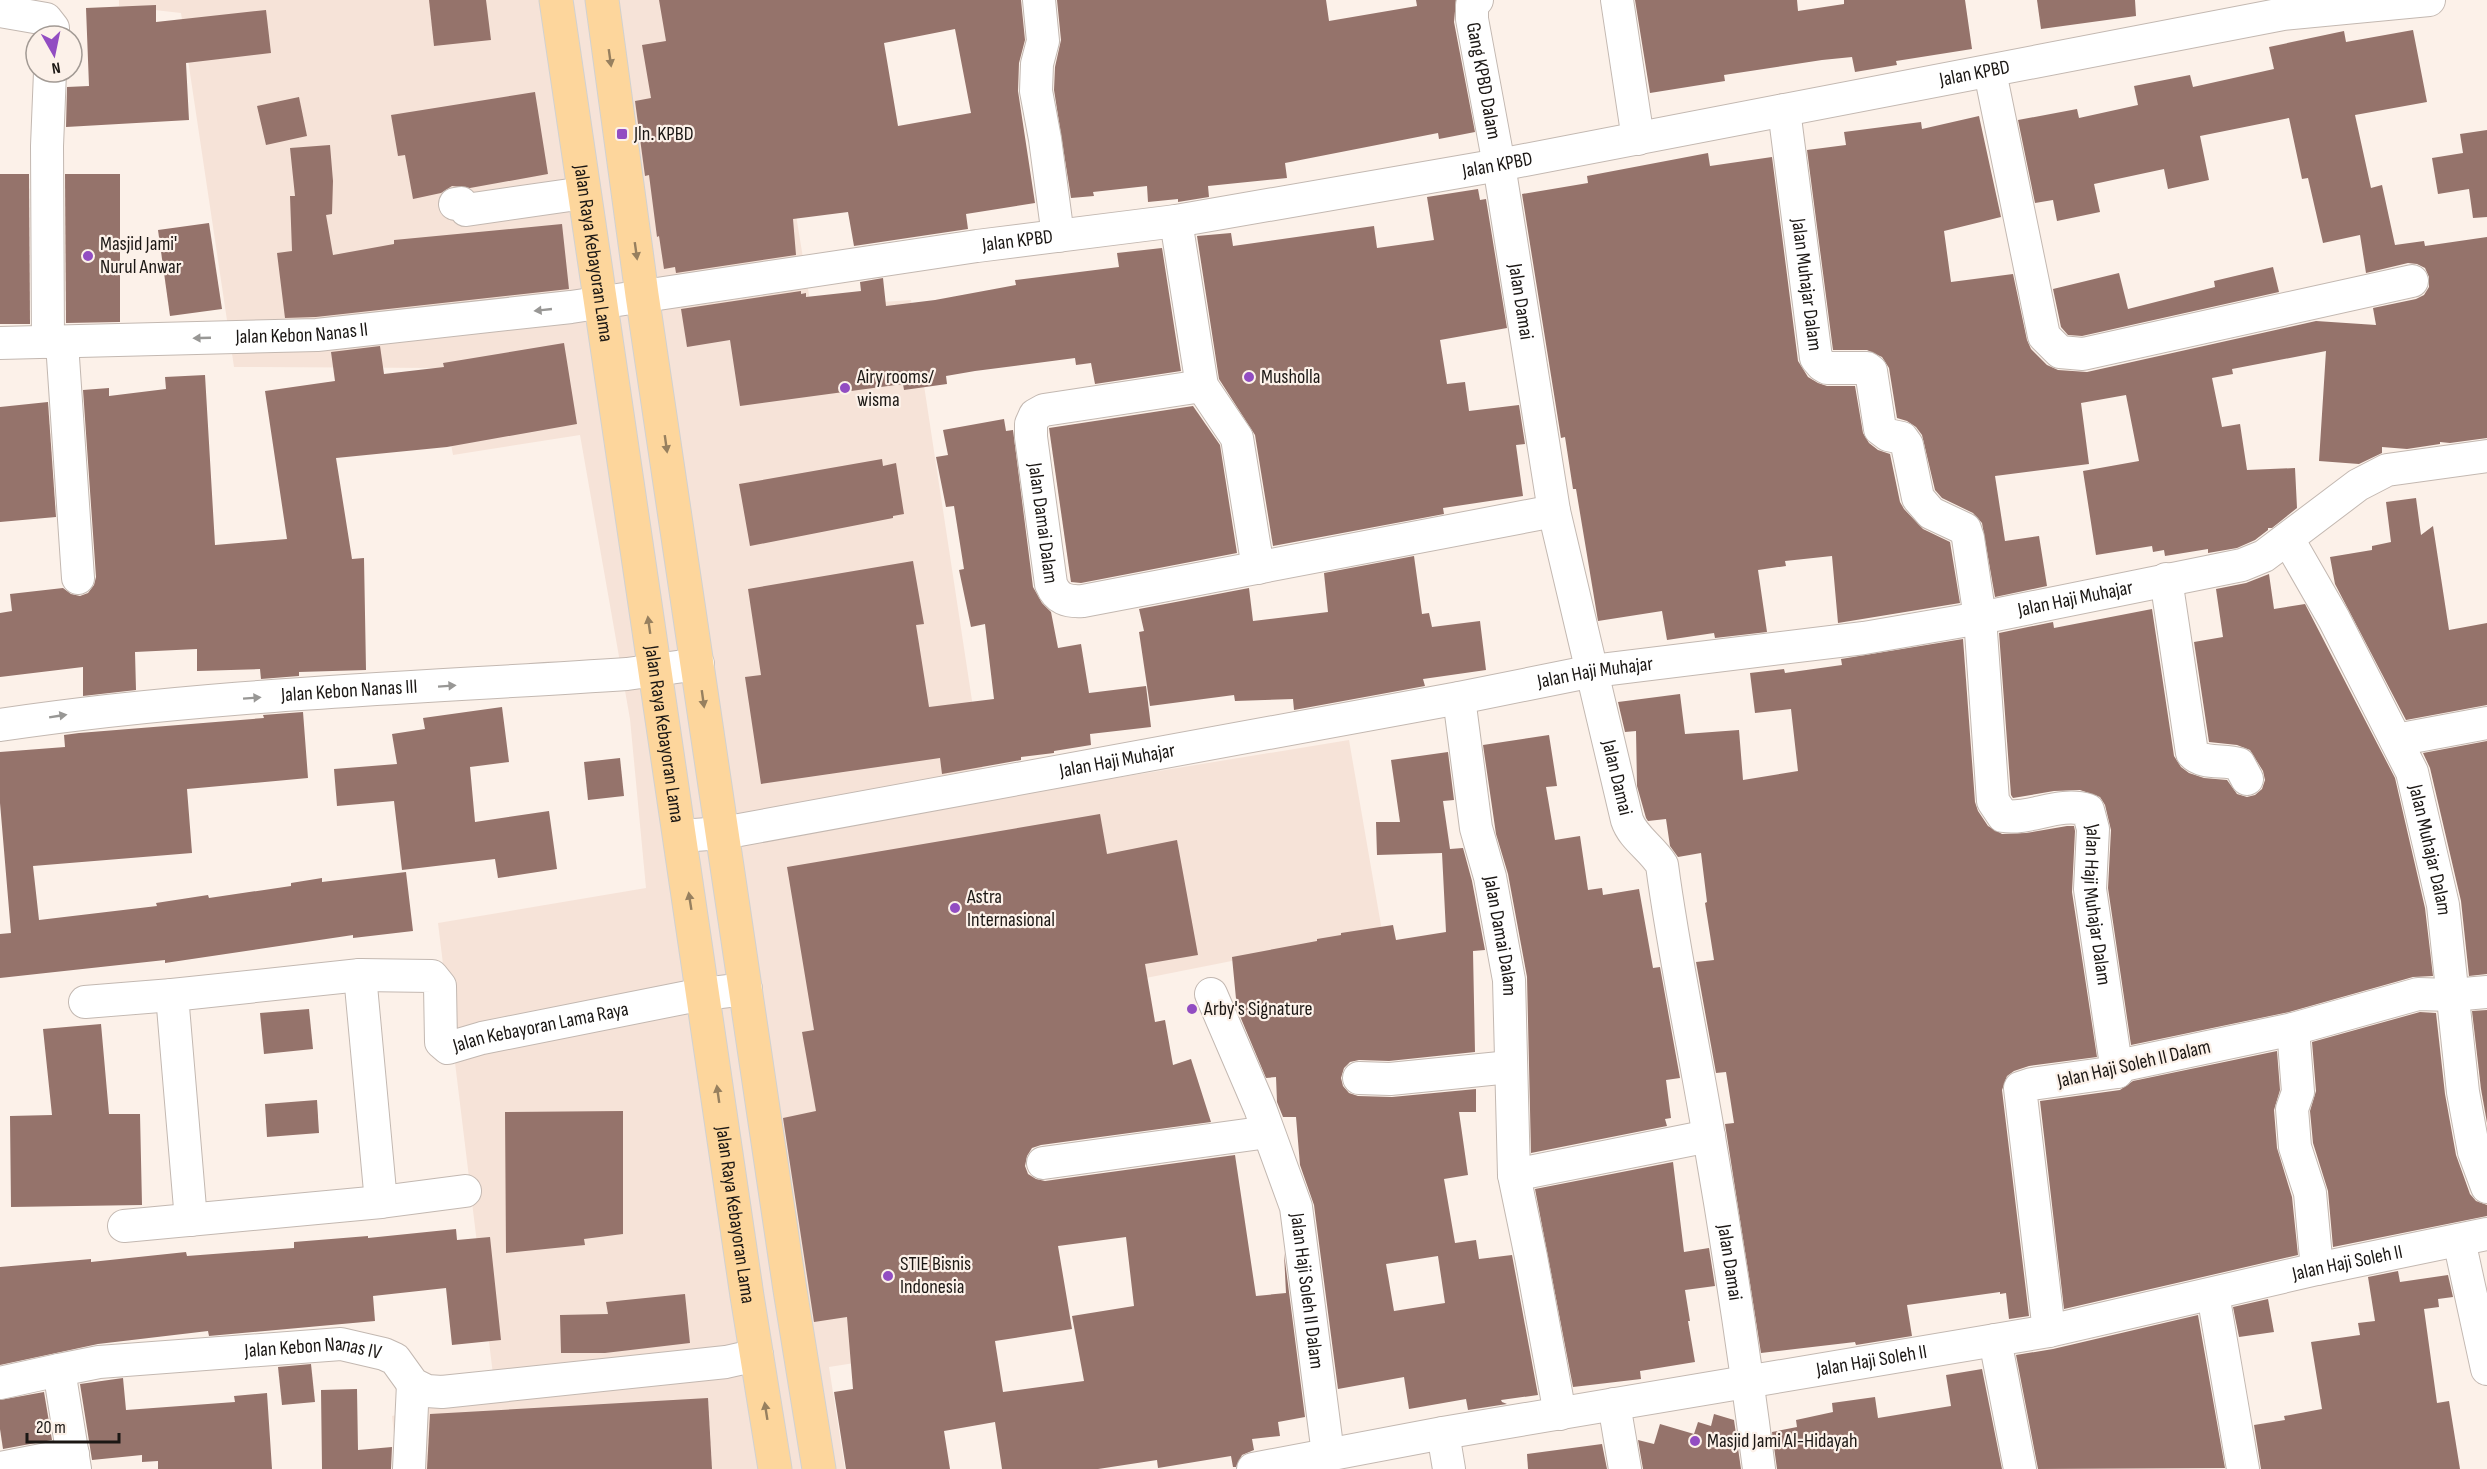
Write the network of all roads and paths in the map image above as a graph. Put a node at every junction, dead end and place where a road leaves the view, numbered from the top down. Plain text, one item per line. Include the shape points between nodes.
1 (556, 0) edge
2 (602, 0) edge
3 (1039, 0) edge
4 (1477, 0) edge
5 (1617, 0) edge
6 (2429, 0) edge
7 (2392, 2) edge
8 (0, 11) edge
9 (50, 24) edge
10 (1990, 72) junction
11 (50, 84) edge
12 (1784, 110) junction
13 (1638, 139) junction
14 (1498, 165) junction
15 (584, 193) junction
16 (455, 204) dead end
17 (1176, 221) junction
18 (1058, 236) junction
19 (2412, 281) dead end
20 (642, 295) junction
21 (601, 302) junction
22 (55, 342) junction
23 (0, 343) edge
24 (656, 379) junction
25 (613, 385) junction
26 (1202, 386) junction
27 (2487, 456) edge
28 (1554, 511) junction
29 (2288, 539) junction
30 (1258, 568) junction
31 (78, 578) dead end
32 (2166, 579) junction
33 (1980, 618) junction
34 (698, 664) junction
35 (656, 671) junction
36 (1593, 671) junction
37 (1459, 698) junction
38 (2487, 723) edge
39 (0, 725) edge
40 (2396, 740) junction
41 (2247, 779) dead end
42 (723, 833) junction
43 (680, 836) junction
44 (360, 975) junction
45 (746, 989) junction
46 (2487, 992) edge
47 (703, 994) junction
48 (1211, 994) dead end
49 (172, 995) junction
50 (2452, 995) junction
51 (85, 1002) dead end
52 (2293, 1029) junction
53 (1510, 1067) junction
54 (2117, 1072) junction
55 (1359, 1078) dead end
56 (1268, 1132) junction
57 (1709, 1136) junction
58 (1043, 1163) dead end
59 (1514, 1175) junction
60 (2487, 1187) edge
61 (465, 1191) dead end
62 (381, 1202) junction
63 (191, 1220) junction
64 (124, 1226) dead end
65 (2473, 1237) edge
66 (2317, 1269) junction
67 (2213, 1294) junction
68 (2049, 1331) junction
69 (1995, 1340) junction
70 (757, 1355) junction
71 (2487, 1369) edge
72 (59, 1370) junction
73 (1748, 1381) junction
74 (0, 1383) edge
75 (413, 1384) junction
76 (1614, 1404) junction
77 (1560, 1414) junction
78 (1443, 1433) junction
79 (1328, 1454) junction
80 (74, 1461) edge
81 (0, 1468) edge
82 (409, 1469) edge
83 (775, 1469) edge
84 (819, 1469) edge
85 (1253, 1469) edge
86 (1449, 1469) edge
87 (1625, 1469) edge
88 (1759, 1469) edge
89 (2020, 1469) edge
90 (2243, 1469) edge

1 - 15 main road, Jalan Raya Kebayoran Lama
2 -> 20 main road
3 - 18 street via 1042,40 1036,64 1036,91
4 - 14 street, Gang KPBD Dalam via 1472,5 1472,19
5 - 13 street
6 - 7 street, Jalan KPBD
7 - 10 street, Jalan KPBD via 2283,14
8 - 9 street
10 - 12 street, Jalan KPBD
10 - 19 street via 2044,336 2060,352 2084,354
11 - 22 street via 47,146
12 - 13 street, Jalan KPBD
12 - 33 street, Jalan Muhajar Dalam via 1816,358 1827,368 1871,371 1880,429 1902,438 1906,445 1918,498 1931,513 1965,529
13 - 14 street, Jalan KPBD
14 - 17 street, Jalan KPBD
14 - 28 street, Jalan Damai
15 - 16 street via 466,210 460,203
15 - 21 main road, Jalan Raya Kebayoran Lama
17 - 18 street, Jalan KPBD
17 - 26 street
18 - 20 street, Jalan KPBD
20 - 21 street, Jalan KPBD
20 - 24 main road
21 -> 22 street, Jalan Kebon Nanas II via 317,335
21 - 25 main road, Jalan Raya Kebayoran Lama
22 - 23 street, Jalan Kebon Nanas II
22 - 31 street
24 - 25 main road
24 -> 34 main road
35 -> 25 main road, Jalan Raya Kebayoran Lama
26 - 30 street via 1237,438
26 - 30 street, Jalan Damai Dalam via 1044,410 1035,415 1031,445 1051,584 1064,600 1083,601
27 - 29 street, Jalan Haji Muhajar via 2387,470 2358,485
28 - 30 street, Jalan Damai Dalam
28 - 36 street, Jalan Damai
29 - 32 street, Jalan Haji Muhajar via 2242,565
29 - 40 street, Jalan Muhajar Dalam
32 - 33 street, Jalan Haji Muhajar
32 - 41 street via 2192,753 2196,758 2239,764
33 - 36 street, Jalan Haji Muhajar via 1863,638
33 - 54 street, Jalan Haji Muhajar Dalam via 1996,810 2011,817 2077,808 2088,810 2091,818 2090,889
34 - 35 street, Jalan Kebon Nanas III
34 -> 42 main road
39 -> 35 street, Jalan Kebon Nanas III via 184,702
35 - 43 main road, Jalan Raya Kebayoran Lama
36 - 37 street, Jalan Haji Muhajar
36 - 57 street, Jalan Damai via 1629,827 1662,865 1674,956
37 - 42 street, Jalan Haji Muhajar
37 - 53 street, Jalan Damai Dalam via 1476,828 1490,877 1509,980
38 - 40 street
40 - 50 street, Jalan Muhajar Dalam via 2412,772 2443,905
42 - 43 street, Jalan Haji Muhajar
42 - 45 main road
47 -> 43 main road, Jalan Raya Kebayoran Lama
44 - 47 street, Jalan Kebayoran Lama Raya via 437,979 441,1042 448,1048
44 - 49 street, Jalan Kebayoran Lama Raya
44 - 62 street
45 - 47 street, Jalan Kebayoran Lama Raya
45 - 84 main road
46 - 50 street, Jalan Haji Soleh II Dalam
70 -> 47 main road, Jalan Raya Kebayoran Lama
48 - 56 street, Jalan Haji Soleh II Dalam
49 - 51 street, Jalan Kebayoran Lama Raya
49 - 63 street
50 - 52 street, Jalan Haji Soleh II Dalam via 2418,994
50 - 60 street, Jalan Muhajar Dalam via 2463,1092 2474,1152
52 - 54 street, Jalan Haji Soleh II Dalam via 2123,1065
52 - 66 street via 2298,1092 2292,1109 2295,1147 2310,1193
53 - 55 street via 1390,1079
53 - 59 street, Jalan Damai Dalam
54 - 68 street, Jalan Haji Soleh II Dalam via 2020,1088
56 - 58 street
56 - 79 street, Jalan Haji Soleh II Dalam via 1296,1207
57 - 59 street
57 - 73 street, Jalan Damai
59 - 77 street, Jalan Damai Dalam
61 - 62 street
62 - 63 street
63 - 64 street
65 - 66 street, Jalan Haji Soleh II
65 - 71 street
66 - 67 street, Jalan Haji Soleh II
67 - 68 street, Jalan Haji Soleh II
67 - 90 street
68 - 69 street, Jalan Haji Soleh II
69 - 73 street, Jalan Haji Soleh II
69 - 89 street
70 - 75 street via 726,1362 442,1392 427,1391
83 -> 70 main road, Jalan Raya Kebayoran Lama
72 - 74 street, Jalan Kebon Nanas IV
72 - 75 street, Jalan Kebon Nanas IV via 99,1362 340,1344 395,1359
72 - 80 street
73 - 76 street, Jalan Haji Soleh II
73 - 88 street
75 - 82 street
76 - 77 street, Jalan Haji Soleh II
76 - 87 street
77 - 78 street, Jalan Haji Soleh II
78 - 79 street, Jalan Haji Soleh II
78 - 86 street
79 - 85 street, Jalan Haji Soleh II
80 - 81 street

